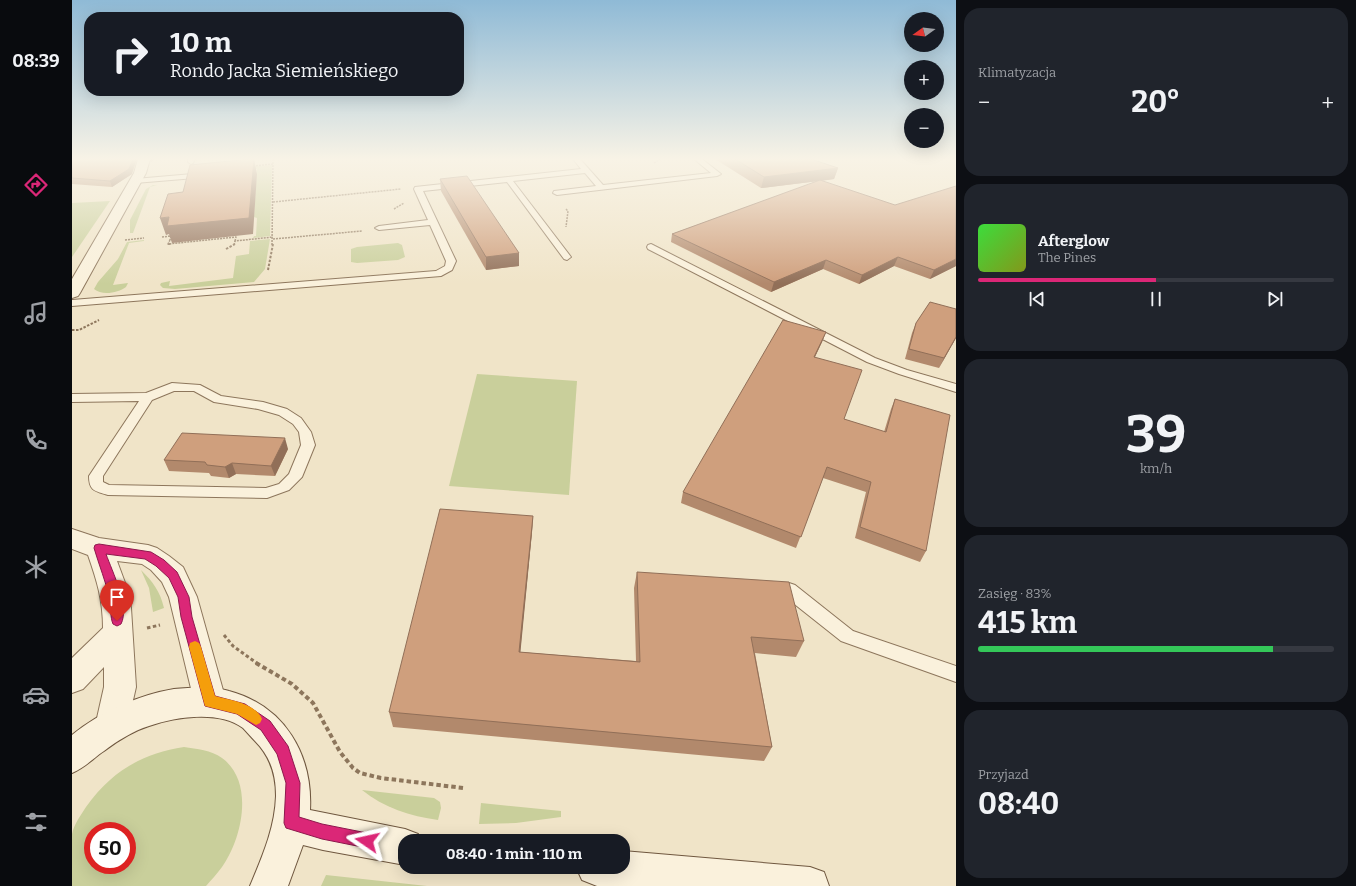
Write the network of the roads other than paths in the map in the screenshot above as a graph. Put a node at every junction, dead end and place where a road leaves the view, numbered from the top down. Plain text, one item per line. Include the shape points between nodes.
1 (124, 200) edge
2 (423, 200) edge
3 (524, 200) edge
4 (433, 222) junction
5 (379, 228) road end
6 (651, 247) dead end
7 (567, 257) dead end
8 (72, 293) edge
9 (72, 303) edge
10 (956, 388) edge
11 (148, 397) junction
12 (72, 398) edge
13 (72, 539) edge
14 (99, 548) junction
15 (789, 590) edge
16 (117, 633) junction
17 (956, 674) edge
18 (72, 679) edge
19 (210, 701) junction
20 (111, 727) junction
21 (72, 756) edge
22 (291, 823) junction
23 (398, 846) edge
24 (630, 870) edge
25 (269, 886) edge
26 (810, 886) edge

1 - 8 street
2 - 4 lane
3 - 7 lane
4 - 5 lane
4 - 9 lane via 451,261 448,269 438,274
6 - 10 lane via 871,360
11 - 11 lane via 96,476 96,485 108,490 267,493 284,488 295,477 308,445 305,432 297,421 283,412 218,399 196,387 172,387
11 - 12 lane
13 - 14 street
14 - 16 street via 118,608
14 - 19 street via 148,555 173,575 183,597 186,617
15 - 17 lane via 848,636
16 - 18 street
16 - 20 street via 120,686
19 - 20 street via 162,706
19 - 22 street via 240,709 265,725 283,750 293,783
20 - 21 street
22 - 23 street
22 - 25 street via 283,854
24 - 26 street

